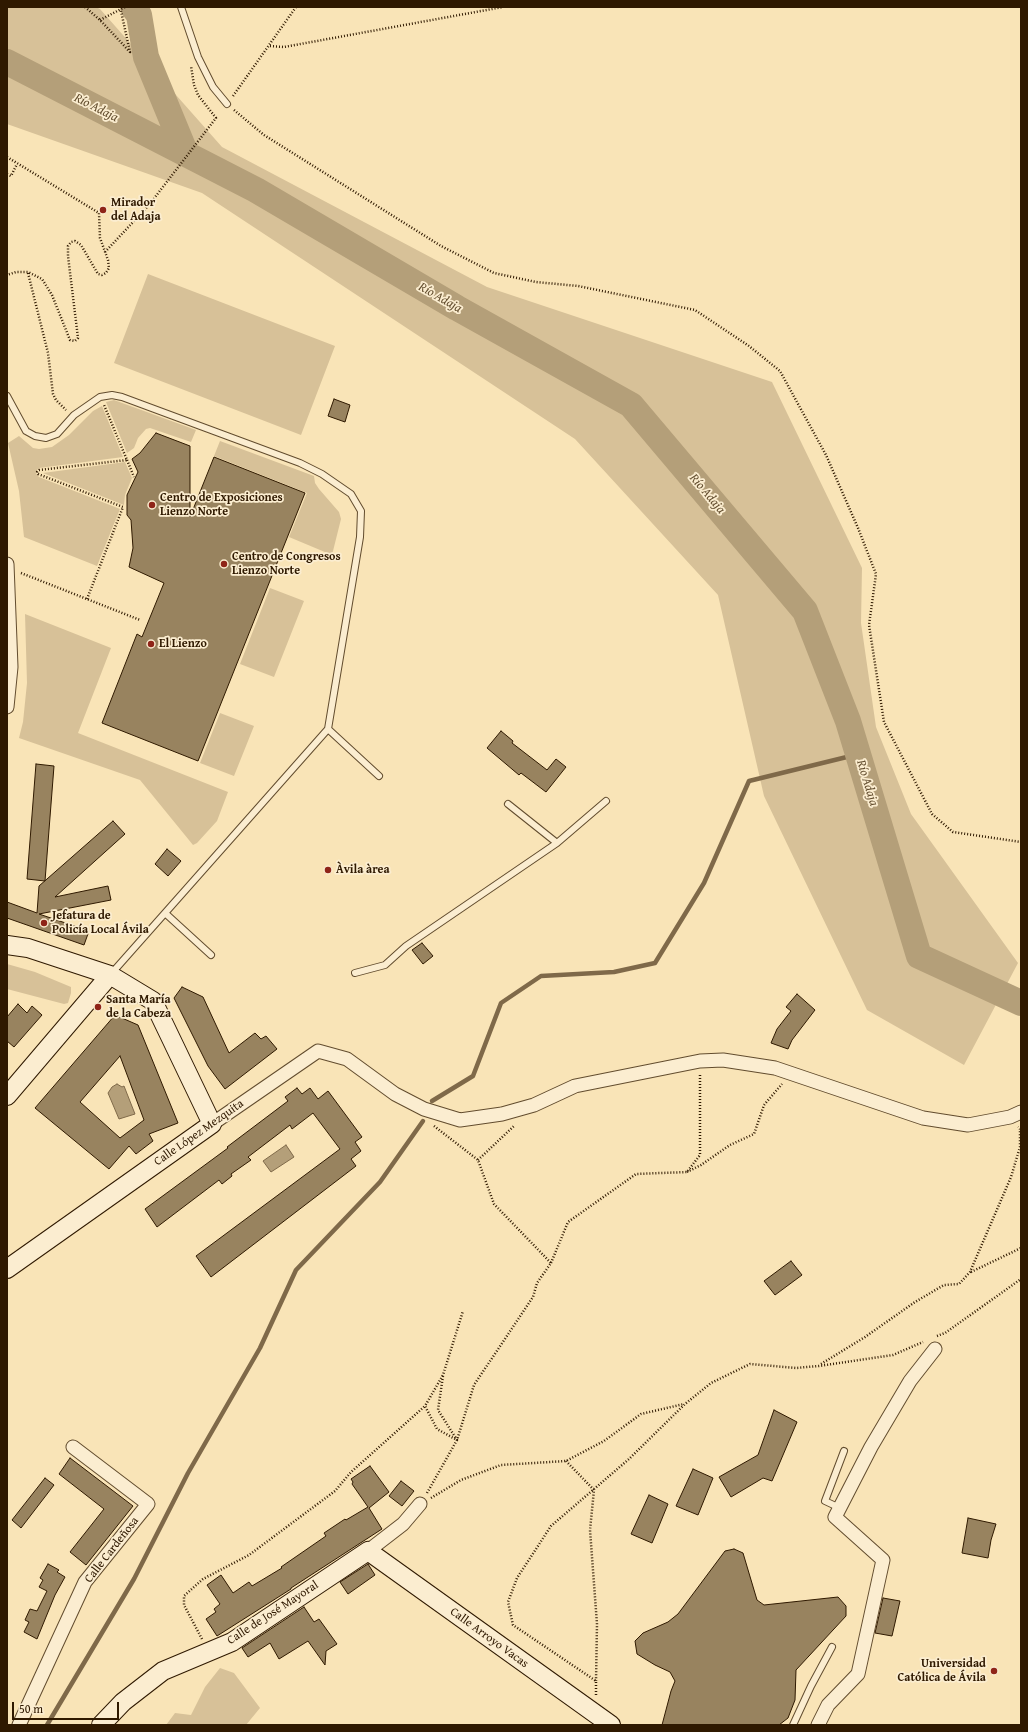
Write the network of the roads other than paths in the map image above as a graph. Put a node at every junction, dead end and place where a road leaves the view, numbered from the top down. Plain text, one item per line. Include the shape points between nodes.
1 (181, 7) edge
2 (227, 104) road end
3 (7, 396) edge
4 (7, 564) edge
5 (7, 707) edge
6 (328, 728) junction
7 (379, 776) dead end
8 (606, 801) dead end
9 (508, 804) dead end
10 (557, 843) junction
11 (165, 913) junction
12 (7, 932) edge
13 (7, 945) edge
14 (28, 948) junction
15 (211, 955) dead end
16 (355, 973) dead end
17 (110, 975) junction
18 (7, 1096) edge
19 (1015, 1115) edge
20 (212, 1124) junction
21 (7, 1269) edge
22 (930, 1343) road end
23 (74, 1448) dead end
24 (844, 1451) dead end
25 (420, 1504) road end
26 (840, 1508) junction
27 (368, 1551) junction
28 (832, 1647) dead end
29 (19, 1725) edge
30 (100, 1725) edge
31 (611, 1725) edge
32 (793, 1725) edge
33 (818, 1725) edge

1 - 2 lane via 198,57 213,86
3 - 6 lane via 23,426 35,436 46,438 57,434 74,415 100,396 112,394 300,463 322,474 351,494 362,511 360,537
4 - 5 street via 11,667
6 - 7 lane
6 - 11 lane
8 - 10 lane
9 - 10 lane
10 - 16 lane via 406,946 385,965
11 - 15 lane
11 - 17 lane
12 - 14 street via 13,934
13 - 14 street
14 - 17 street
17 - 18 street
17 - 20 street via 153,1001
19 - 20 street, Calle López Mezquita via 968,1125 923,1118 775,1068 723,1060 700,1061 575,1086 534,1105 502,1114 460,1120 424,1109 395,1094 347,1059 318,1051
20 - 21 street, Calle López Mezquita
22 - 26 street
23 - 29 street, Calle Cardeñosa via 148,1504 85,1582
24 - 26 lane via 825,1500
25 - 27 street, Calle de José Mayoral via 403,1524
26 - 33 street via 835,1517 883,1560 858,1674 828,1705
27 - 30 street, Calle de José Mayoral via 232,1642 163,1671 123,1702
27 - 31 street, Calle Arroyo Vacas
28 - 32 lane

